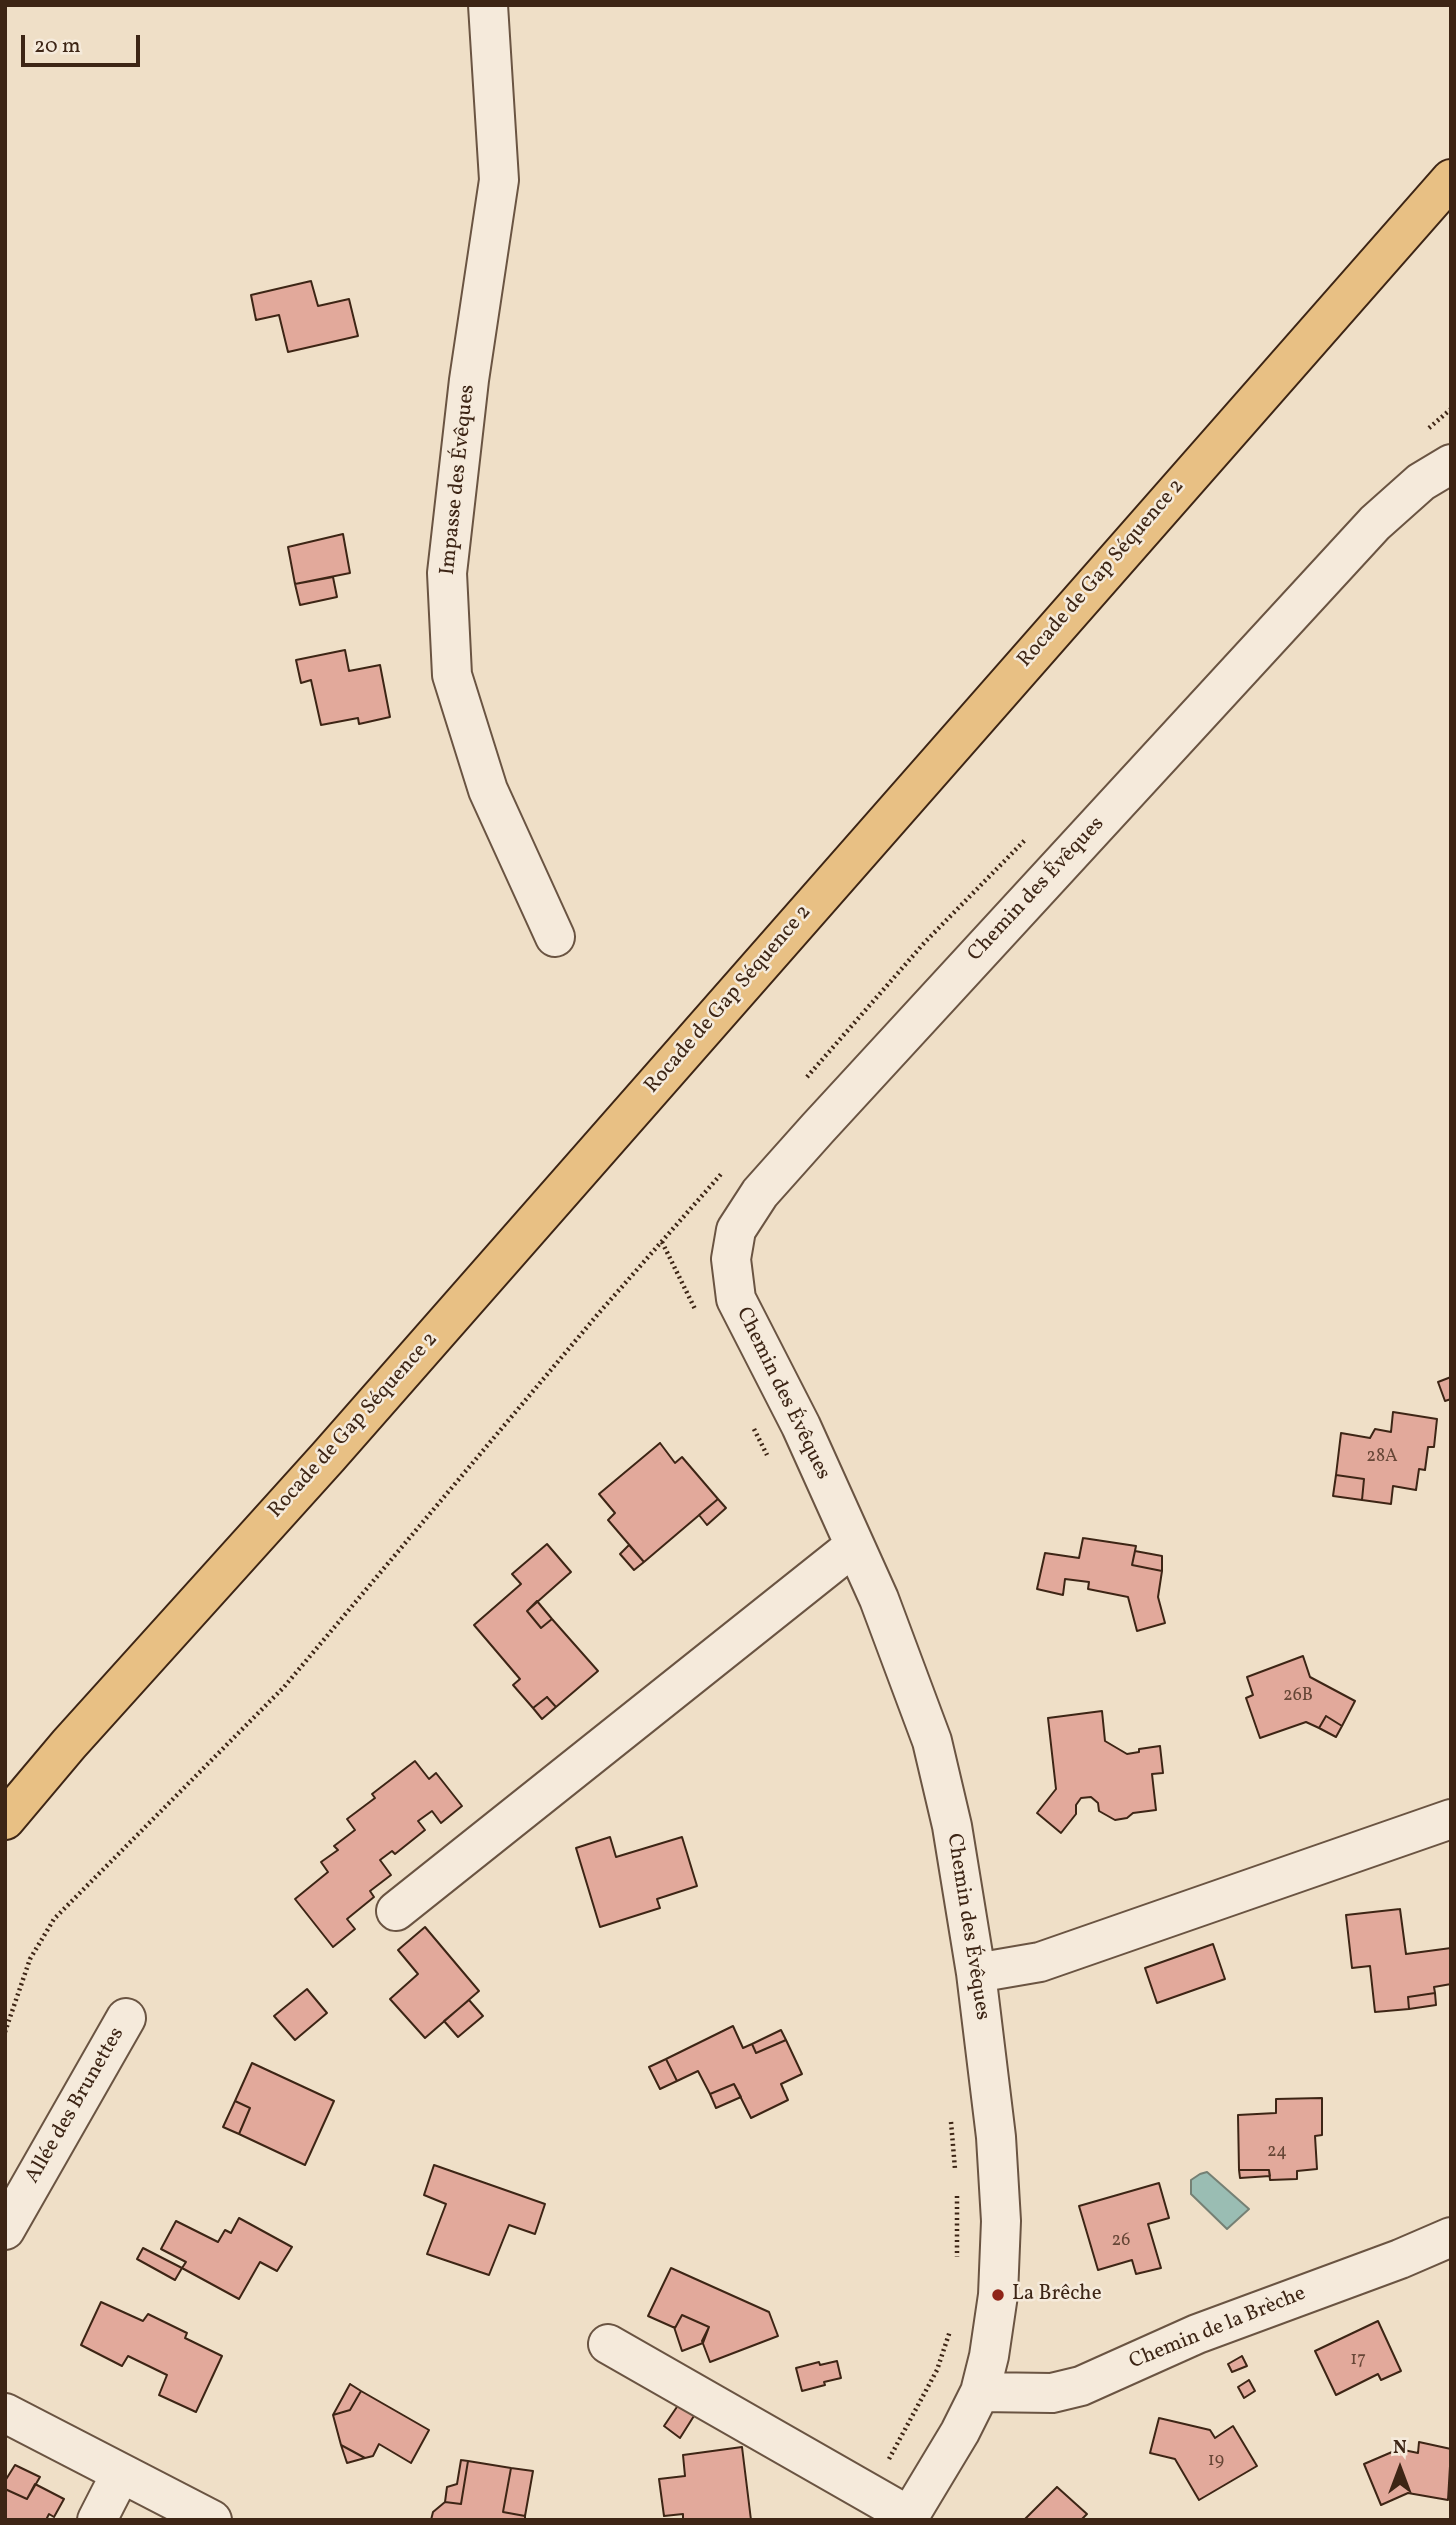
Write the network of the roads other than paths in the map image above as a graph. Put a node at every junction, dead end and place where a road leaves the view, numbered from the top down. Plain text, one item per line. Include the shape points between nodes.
1 (488, 5) edge
2 (1451, 179) edge
3 (1451, 464) edge
4 (555, 937) dead end
5 (854, 1546) junction
6 (1451, 1819) edge
7 (5, 1820) edge
8 (396, 1911) dead end
9 (975, 1973) junction
10 (126, 2018) dead end
11 (5, 2230) edge
12 (1451, 2237) edge
13 (608, 2344) dead end
14 (980, 2392) junction
15 (5, 2413) edge
16 (121, 2473) junction
17 (908, 2518) edge
18 (97, 2520) edge
19 (212, 2520) edge

1 - 4 street, Impasse des Évêques via 499,180 469,380 447,573 452,675 488,790
2 - 7 main road, Rocade de Gap Séquence 2
3 - 5 street, Chemin des Évêques via 1421,482 1375,523 818,1128 760,1193 736,1230 731,1259 736,1299 801,1426
5 - 8 street
5 - 9 street, Chemin des Évêques via 879,1599 932,1741 952,1826
6 - 9 street via 1040,1962
9 - 14 street, Chemin des Évêques via 996,2137 1001,2221 998,2295
10 - 11 street, Allée des Brunettes
12 - 14 street, Chemin de la Brèche via 1197,2334 1081,2386 1052,2393
13 - 17 street
14 - 17 street, Chemin des Évêques
15 - 16 street
16 - 18 street
16 - 19 street

